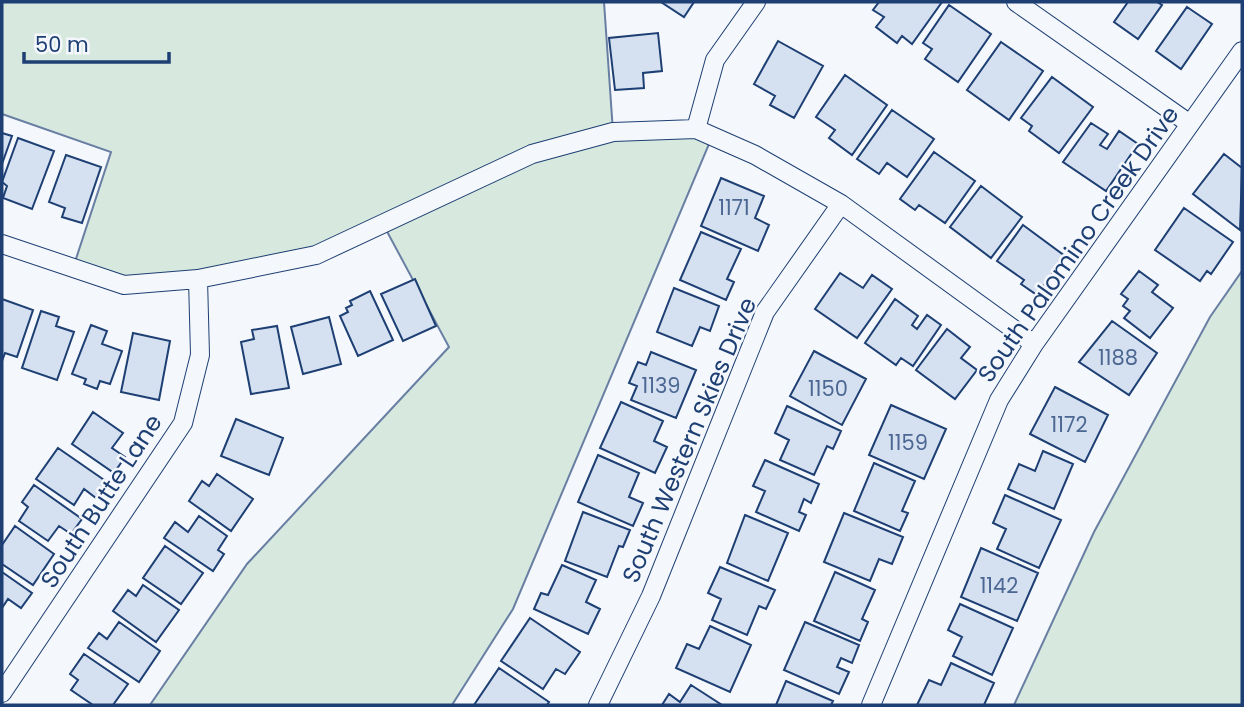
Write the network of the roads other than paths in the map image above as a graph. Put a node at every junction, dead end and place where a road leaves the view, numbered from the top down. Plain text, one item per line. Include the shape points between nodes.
1 (756, 2) edge
2 (1016, 2) edge
3 (1242, 51) edge
4 (1190, 124) junction
5 (696, 130) junction
6 (842, 204) junction
7 (2, 244) edge
8 (198, 279) junction
9 (1034, 344) junction
10 (2, 693) edge
11 (598, 705) edge
12 (871, 705) edge

1 - 5 street via 715,60
2 - 4 street
3 - 4 street, South Palomino Creek Drive
4 - 9 street, South Palomino Creek Drive
5 - 6 street via 755,155
5 - 8 street via 613,132 531,153 316,255
6 - 9 street
6 - 11 street, South Western Skies Drive via 765,312 651,596
7 - 8 street via 124,285
8 - 10 street, South Butte Lane via 200,355 183,423
9 - 12 street, South Palomino Creek Drive via 999,400

